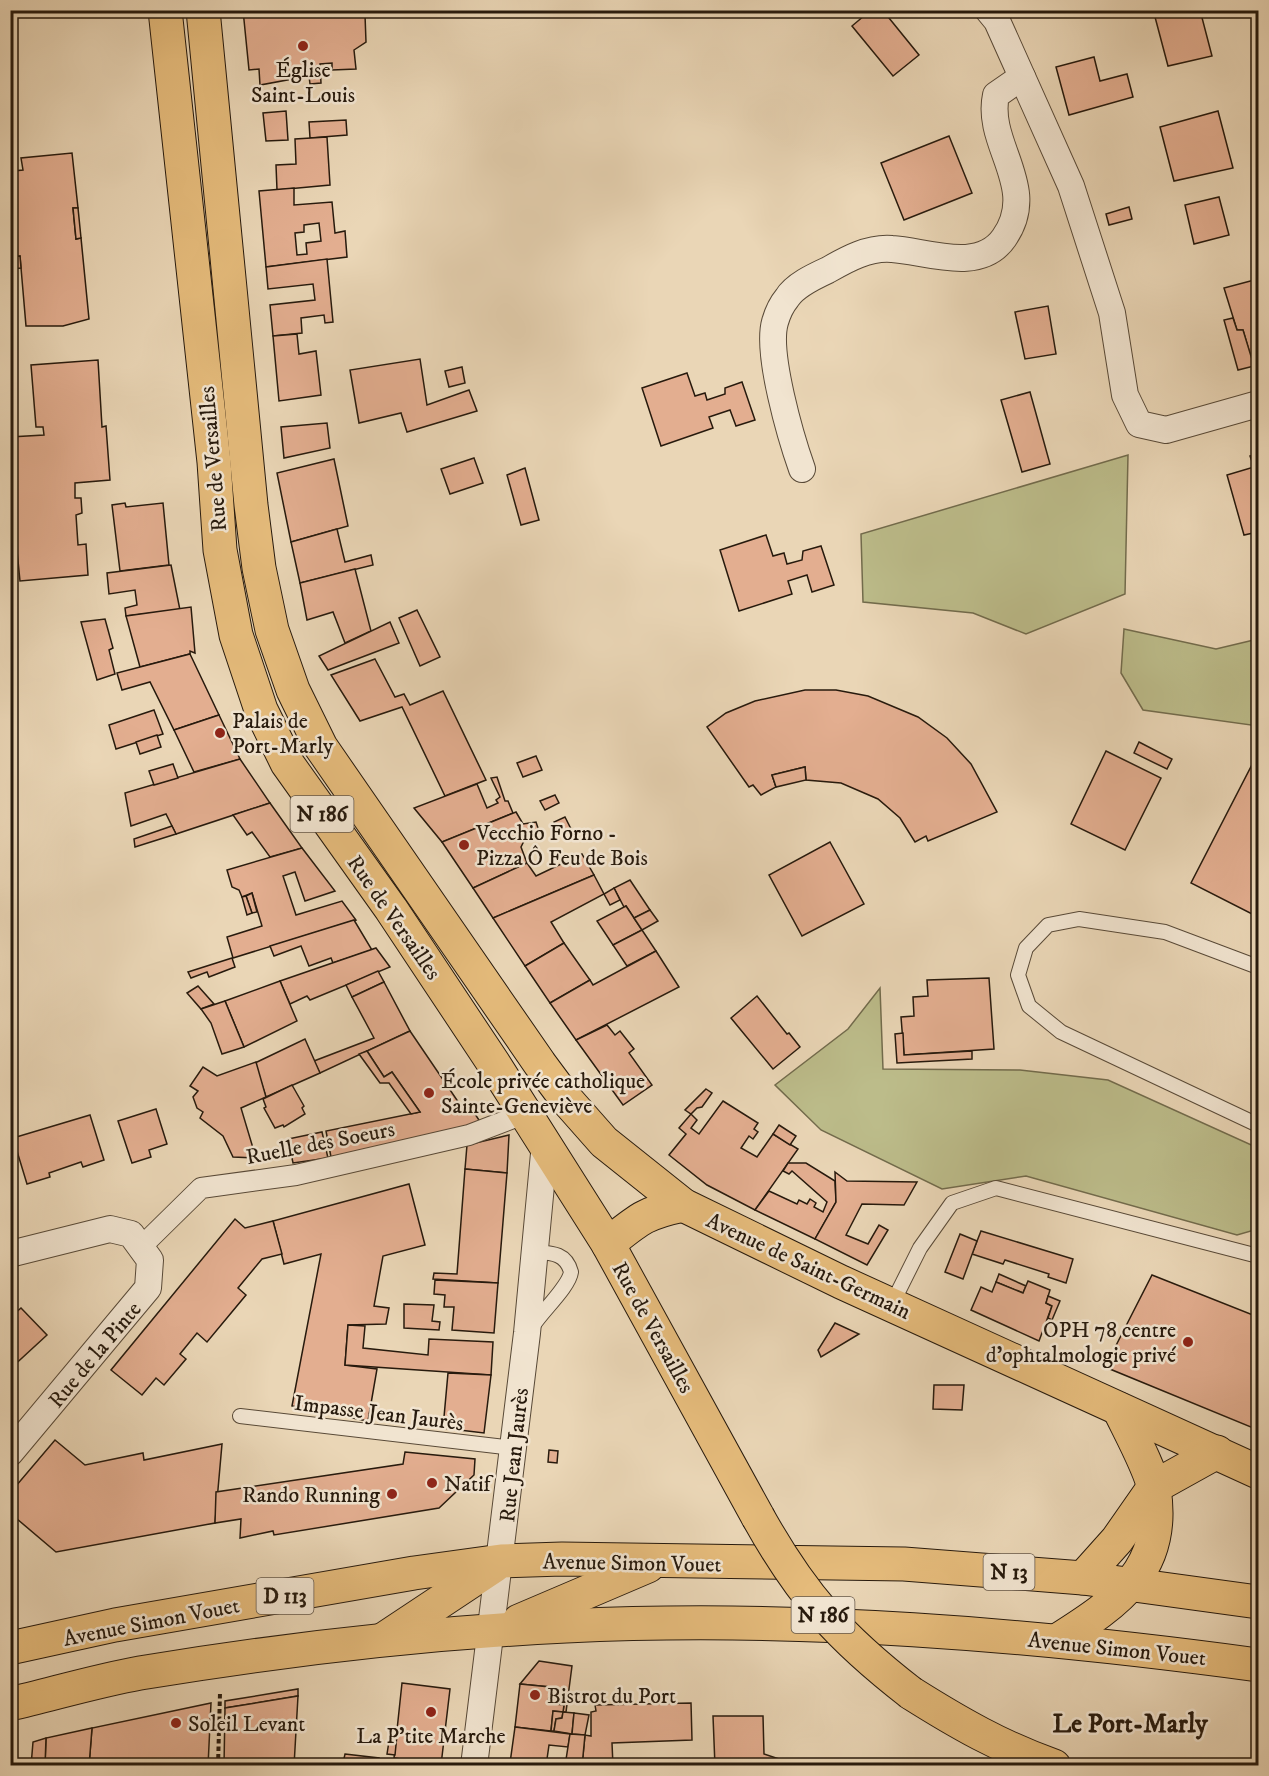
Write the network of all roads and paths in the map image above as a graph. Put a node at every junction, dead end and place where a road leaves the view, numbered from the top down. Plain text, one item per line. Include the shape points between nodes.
1 (165, 10) edge
2 (203, 10) edge
3 (988, 10) edge
4 (1022, 77) junction
5 (1258, 404) edge
6 (802, 469) dead end
7 (1258, 968) edge
8 (540, 1064) joint
9 (526, 1113) junction
10 (1258, 1125) edge
11 (545, 1143) junction
12 (683, 1205) junction
13 (608, 1244) junction
14 (142, 1246) junction
15 (534, 1252) junction
16 (10, 1254) edge
17 (1258, 1256) edge
18 (892, 1304) junction
19 (527, 1333) junction
20 (1119, 1408) junction
21 (240, 1416) dead end
22 (513, 1448) junction
23 (1217, 1452) junction
24 (10, 1453) edge
25 (1258, 1472) edge
26 (1154, 1487) junction
27 (562, 1559) joint
28 (501, 1561) junction
29 (660, 1561) junction
30 (1083, 1578) junction
31 (1131, 1584) junction
32 (1258, 1602) edge
33 (492, 1632) junction
34 (383, 1640) junction
35 (1058, 1640) junction
36 (10, 1648) edge
37 (221, 1662) junction
38 (1258, 1665) edge
39 (10, 1704) edge
40 (218, 1766) edge
41 (474, 1766) edge
42 (1054, 1766) edge

1 - 9 main road, Rue de Versailles / N 186 via 220,550 247,671 274,738 293,771 391,909
2 - 8 main road, Rue de Versailles / N 186 via 251,505 259,568 282,663 307,721 340,778
3 - 4 street via 997,21
4 - 5 street via 1071,186 1112,313 1125,395 1139,424 1166,430
4 - 6 street via 996,95 992,112 1016,185 1015,218 1003,240 985,253 957,259 889,248 856,254 788,296 775,323 773,345 791,438
7 - 10 lane via 1165,932 1079,919 1048,925 1026,948 1018,975 1029,1006 1061,1032
8 - 12 main road, Avenue de Saint-Germain / N 186 via 604,1142
9 - 11 main road, Rue de Versailles / N 186
9 - 14 street, Ruelle des Soeurs via 469,1135 307,1172 201,1188
11 - 13 main road, Rue de Versailles / N 186
11 - 15 street, Rue Jean Jaurès
12 - 13 main road via 640,1218
12 - 18 main road, Avenue de Saint-Germain / N 186
13 - 42 main road, Rue de Versailles / N 186, bridge via 758,1517 787,1567 821,1612 854,1647 911,1694 969,1730
14 - 16 street via 131,1234 110,1229
14 - 24 street, Rue de la Pinte via 150,1260 148,1288
15 - 19 street, Rue Jean Jaurès
15 - 19 lane via 563,1257 571,1272 566,1287 545,1307
17 - 18 lane via 996,1188 952,1203 920,1248
18 - 20 main road, Avenue de Saint-Germain / N 186
19 - 22 street, Rue Jean Jaurès
20 - 23 main road, N 186
20 - 26 main road
21 - 22 lane, Impasse Jean Jaurès
22 - 28 street, Rue Jean Jaurès
23 - 25 main road, N 186
23 - 26 main road
26 - 30 main road via 1117,1540
26 - 31 main road via 1152,1543
27 - 28 main road, Avenue Simon Vouet / D 113
27 - 29 main road, Avenue Simon Vouet / N 13
28 - 33 street, Rue Jean Jaurès
28 - 34 main road
28 - 36 main road, Avenue Simon Vouet / D 113 via 127,1623
29 - 30 main road, Avenue Simon Vouet / N 13 via 904,1564
29 - 33 main road
30 - 31 main road, Avenue Simon Vouet / N 13
31 - 32 main road, Avenue Simon Vouet / N 13
31 - 35 main road via 1103,1611
33 - 34 main road, Avenue Simon Vouet
33 - 35 main road, Avenue Simon Vouet via 701,1623 850,1627
33 - 41 street, Rue Jean Jaurès
34 - 37 main road, Avenue Simon Vouet
35 - 38 main road, Avenue Simon Vouet
37 - 39 main road, Avenue Simon Vouet via 137,1674
37 - 40 path

